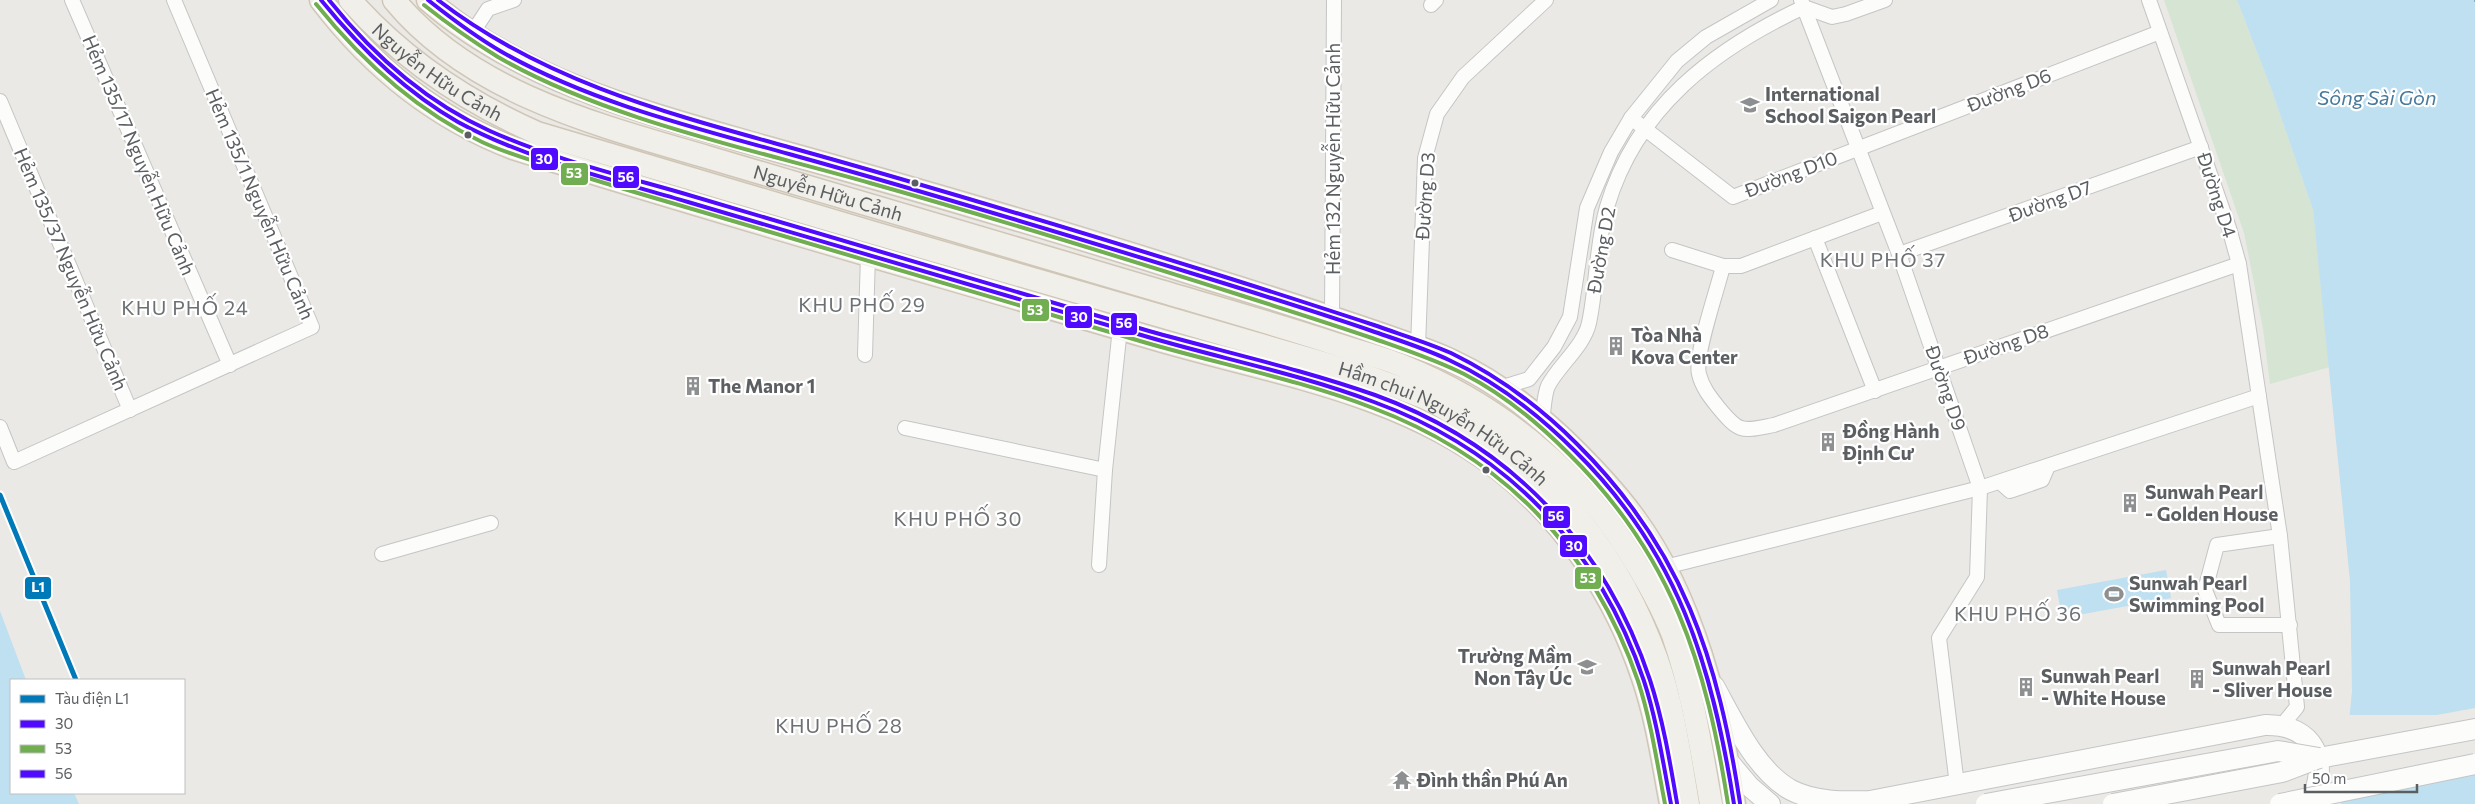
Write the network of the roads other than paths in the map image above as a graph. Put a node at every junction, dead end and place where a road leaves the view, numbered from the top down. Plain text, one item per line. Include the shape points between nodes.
1 (72, 0) edge
2 (174, 0) edge
3 (321, 0) edge
4 (350, 0) edge
5 (394, 0) edge
6 (428, 0) edge
7 (514, 0) edge
8 (1334, 0) edge
9 (1546, 0) edge
10 (1771, 0) edge
11 (1885, 0) edge
12 (2149, 0) edge
13 (1803, 4) edge
14 (2160, 32) junction
15 (471, 35) junction
16 (0, 101) edge
17 (1631, 118) junction
18 (1645, 128) junction
19 (2201, 147) junction
20 (1857, 148) junction
21 (890, 183) junction
22 (882, 209) junction
23 (1882, 213) junction
24 (874, 233) junction
25 (1815, 238) junction
26 (1672, 250) dead end
27 (1899, 254) junction
28 (868, 255) junction
29 (1579, 259) junction
30 (1597, 260) junction
31 (2239, 264) junction
32 (1723, 266) junction
33 (1332, 317) junction
34 (1120, 328) junction
35 (1292, 329) joint
36 (1224, 335) joint
37 (1332, 342) junction
38 (1418, 347) junction
39 (865, 355) dead end
40 (230, 365) junction
41 (1939, 367) junction
42 (1320, 373) junction
43 (1500, 388) junction
44 (1875, 391) junction
45 (2259, 396) junction
46 (130, 410) junction
47 (1542, 420) junction
48 (0, 426) edge
49 (905, 428) dead end
50 (1105, 470) junction
51 (1980, 488) junction
52 (490, 523) dead end
53 (2280, 536) junction
54 (382, 554) dead end
55 (1099, 565) dead end
56 (1665, 567) junction
57 (2290, 625) junction
58 (1703, 665) junction
59 (2283, 724) junction
60 (2475, 729) edge
61 (2319, 758) junction
62 (1728, 761) junction
63 (2475, 764) edge
64 (1957, 785) junction
65 (1671, 804) edge
66 (1688, 804) edge
67 (1711, 804) edge
68 (1734, 804) edge
69 (1770, 804) edge
70 (1986, 804) edge
71 (2113, 804) edge
72 (2280, 804) edge
73 (2309, 804) edge

1 - 40 street, Hẻm 135/17 Nguyễn Hữu Cảnh
2 - 40 street, Hẻm 135/1 Nguyễn Hữu Cảnh via 312,328
3 - 28 main road, Nguyễn Hữu Cảnh via 355,42 395,79 425,103 483,136 540,157
4 - 24 main road, Nguyễn Hữu Cảnh via 412,58 502,118 537,133
5 - 22 main road, Nguyễn Hữu Cảnh via 407,15 461,59 513,89 564,112
6 - 15 main road, Nguyễn Hữu Cảnh
7 - 15 street via 488,9
8 - 33 street, Hẻm 132 Nguyễn Hữu Cảnh
9 - 38 street, Đường D3 via 1463,76 1437,114 1425,158
10 - 17 street, Đường D2 via 1706,37 1678,61
11 - 13 street via 1832,17
12 - 14 street, Đường D4
13 - 18 street, Đường D2 via 1718,54 1688,78
13 - 20 street, Đường D9
14 - 19 street, Đường D4
14 - 20 street, Đường D6
15 - 21 main road, Nguyễn Hữu Cảnh via 518,62 584,90
16 - 46 street, Hẻm 135/37 Nguyễn Hữu Cảnh
17 - 18 street, Đường D10
17 - 29 street, Đường D2 via 1611,152 1587,208
18 - 20 street, Đường D10 via 1733,196
18 - 30 street, Đường D2 via 1607,207
19 - 27 street, Đường D7
19 - 31 street, Đường D4
20 - 23 street, Đường D9
21 - 22 main road
21 - 33 main road, Nguyễn Hữu Cảnh via 1044,226
22 - 24 main road
22 - 35 main road, Nguyễn Hữu Cảnh
23 - 25 street
23 - 27 street, Đường D9
24 - 28 main road
24 - 36 main road, Nguyễn Hữu Cảnh
25 - 32 street via 1741,266
25 - 44 street
26 - 32 street
27 - 41 street, Đường D9
28 - 34 main road, Nguyễn Hữu Cảnh
28 - 39 street
29 - 30 street
29 - 43 street, Đường D2 via 1570,317 1554,347 1529,379
30 - 47 street, Đường D2 via 1589,325 1548,387
31 - 41 street, Đường D8
31 - 45 street, Đường D4
32 - 44 street, Đường D8 via 1698,372 1706,391 1735,426 1745,430 1774,425
33 - 37 main road
33 - 38 main road, Nguyễn Hữu Cảnh
34 - 42 main road, Nguyễn Hữu Cảnh
34 - 50 street
35 - 37 main road, Hầm chui Nguyễn Hữu Cảnh
36 - 42 main road, Hầm chui Nguyễn Hữu Cảnh
37 - 67 main road, Hầm chui Nguyễn Hữu Cảnh via 1404,366 1478,404 1544,452 1595,503 1642,572 1672,631 1686,676
38 - 43 main road, Nguyễn Hữu Cảnh via 1458,363
40 - 46 street, Hẻm 135/1 Nguyễn Hữu Cảnh
41 - 44 street, Đường D8
41 - 51 street, Đường D9
42 - 65 main road, Nguyễn Hữu Cảnh via 1358,395 1411,417 1498,468 1558,526 1598,580 1627,635 1655,722
42 - 66 main road, Hầm chui Nguyễn Hữu Cảnh via 1361,374 1427,398 1484,432 1526,463 1575,513 1599,543 1624,586 1658,661
43 - 47 main road, Nguyễn Hữu Cảnh
45 - 51 street
45 - 53 street, Đường D4
46 - 48 street, Hẻm 135/1 Nguyễn Hữu Cảnh via 14,462
47 - 56 main road, Nguyễn Hữu Cảnh via 1588,464 1635,518
49 - 50 street
50 - 55 street
51 - 56 street
51 - 64 street, Đường D9 via 1977,577 1939,638
52 - 54 street
53 - 57 street, Đường D4
53 - 57 street via 2217,544 2205,590 2219,625
56 - 58 main road, Nguyễn Hữu Cảnh via 1680,598
57 - 59 street, Đường D4 via 2297,707
58 - 62 main road, Nguyễn Hữu Cảnh
58 - 64 main road via 1750,748 1776,779 1791,790 1842,802 1870,801
59 - 64 main road
59 - 73 main road via 2308,739 2319,759 2320,776
60 - 61 main road
61 - 70 main road, bridge via 2278,751
61 - 71 main road, bridge via 2282,772
62 - 68 main road, Nguyễn Hữu Cảnh
62 - 69 main road
63 - 72 main road, bridge

